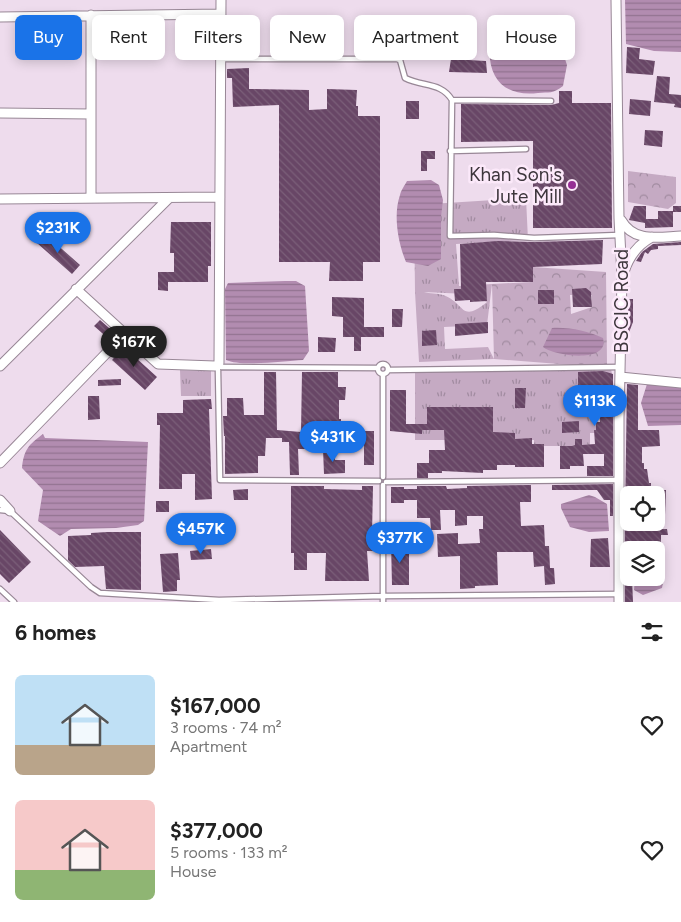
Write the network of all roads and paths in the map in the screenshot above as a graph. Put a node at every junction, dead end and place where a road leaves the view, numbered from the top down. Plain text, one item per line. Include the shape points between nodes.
1 (221, 0) edge
2 (616, 0) edge
3 (221, 14) joint
4 (91, 15) junction
5 (0, 17) edge
6 (260, 59) edge
7 (220, 60) edge
8 (452, 100) junction
9 (552, 101) dead end
10 (0, 114) edge
11 (91, 114) junction
12 (526, 149) dead end
13 (450, 151) junction
14 (220, 197) junction
15 (91, 198) junction
16 (169, 198) junction
17 (0, 199) edge
18 (620, 218) junction
19 (620, 235) junction
20 (652, 236) junction
21 (681, 236) edge
22 (622, 277) junction
23 (76, 290) junction
24 (125, 334) junction
25 (0, 366) edge
26 (218, 366) junction
27 (378, 368) junction
28 (388, 370) junction
29 (620, 372) junction
30 (383, 374) junction
31 (681, 383) edge
32 (0, 463) edge
33 (619, 480) junction
34 (383, 483) junction
35 (0, 500) edge
36 (0, 510) edge
37 (10, 511) junction
38 (0, 589) edge
39 (383, 596) junction
40 (619, 598) edge
41 (219, 601) edge
42 (14, 602) edge
43 (383, 602) edge

1 - 3 street
2 - 18 street, BSCIC Road
3 - 4 street
4 - 5 street
4 - 11 street
6 - 8 lane via 397,58 405,78 441,88
7 - 14 street
8 - 9 lane
8 - 13 lane
10 - 11 street
11 - 15 street
12 - 13 lane
13 - 19 lane via 450,236
14 - 16 street
14 - 26 street
15 - 16 street
15 - 17 street
16 - 23 street
18 - 19 street, BSCIC Road
18 - 20 street via 626,230 634,235
19 - 22 street, BSCIC Road
20 - 21 street
20 - 22 street via 631,255
22 - 29 street, BSCIC Road
23 - 24 street
23 - 25 street
24 - 26 street via 158,364
24 - 32 street
26 - 27 lane
26 - 34 lane via 220,480
27 - 28 lane via 383,364
27 - 30 lane
28 - 29 lane
28 - 30 lane
29 - 31 street
29 - 33 street, BSCIC Road
30 - 34 lane
33 - 34 lane
33 - 40 street, BSCIC Road
34 - 39 lane
35 - 37 street
36 - 37 lane
37 - 41 lane via 100,593
38 - 42 lane
39 - 40 lane
39 - 41 lane
39 - 43 lane

